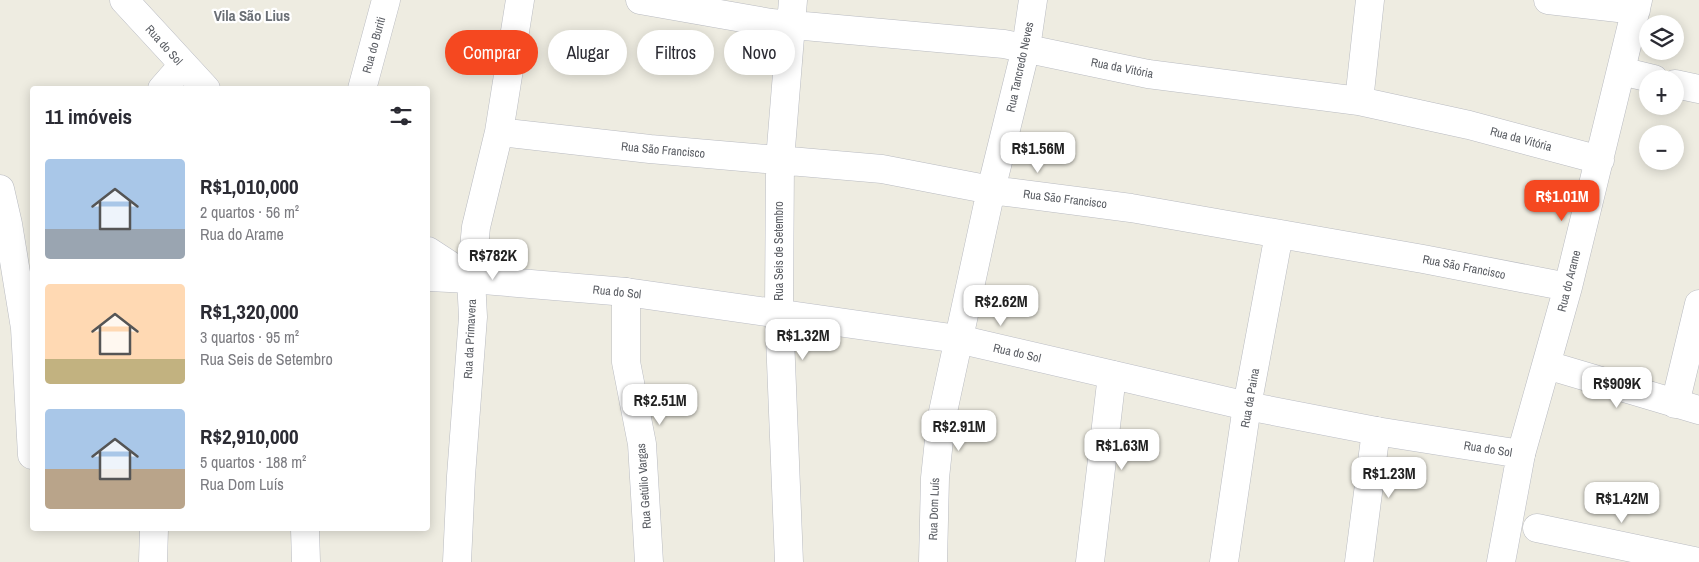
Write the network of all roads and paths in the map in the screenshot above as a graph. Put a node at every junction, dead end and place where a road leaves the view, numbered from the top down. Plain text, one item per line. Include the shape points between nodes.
1 (124, 0) edge
2 (386, 0) edge
3 (520, 0) edge
4 (1033, 0) edge
5 (1370, 0) edge
6 (1548, 0) edge
7 (649, 1) edge
8 (1637, 5) edge
9 (792, 13) edge
10 (1026, 48) junction
11 (183, 65) junction
12 (1621, 71) junction
13 (1639, 75) edge
14 (165, 86) edge
15 (203, 86) edge
16 (363, 86) edge
17 (1684, 86) edge
18 (1699, 89) edge
19 (1359, 101) junction
20 (499, 132) junction
21 (780, 160) junction
22 (1600, 160) junction
23 (0, 189) edge
24 (991, 190) junction
25 (1279, 234) junction
26 (430, 252) edge
27 (430, 277) edge
28 (471, 279) junction
29 (1568, 287) junction
30 (18, 292) edge
31 (626, 292) junction
32 (1699, 304) edge
33 (779, 312) junction
34 (958, 339) junction
35 (1547, 365) junction
36 (1112, 375) junction
37 (1248, 406) junction
38 (1687, 407) edge
39 (30, 419) edge
40 (1376, 431) junction
41 (1521, 454) junction
42 (1537, 528) dead end
43 (154, 531) edge
44 (305, 531) edge
45 (153, 562) edge
46 (306, 562) edge
47 (457, 562) edge
48 (649, 562) edge
49 (789, 562) edge
50 (933, 562) edge
51 (1090, 562) edge
52 (1224, 562) edge
53 (1359, 562) edge
54 (1501, 562) edge
55 (1699, 562) edge

1 - 11 street, Rua do Sol
2 - 16 street, Rua do Buriti
3 - 20 street, Rua da Primavera
4 - 10 street, Rua Tancredo Neves
5 - 19 street
6 - 8 street
7 - 9 street, Rua da Vitória
8 - 12 street, Rua do Arame
9 - 10 street, Rua da Vitória
9 - 21 street, Rua Seis de Setembro
10 - 19 street, Rua da Vitória via 1148,74
10 - 24 street, Rua Tancredo Neves
11 - 14 street
11 - 15 street, Rua do Sol
12 - 13 street
12 - 22 street, Rua do Arame
17 - 18 street
19 - 22 street, Rua da Vitória via 1469,125
20 - 21 street, Rua São Francisco via 594,144
20 - 28 street, Rua da Primavera via 476,227
21 - 24 street, Rua São Francisco via 882,169
21 - 33 street, Rua Seis de Setembro
22 - 29 street, Rua do Arame
23 - 30 street
24 - 25 street, Rua São Francisco via 1131,208
24 - 34 street, Rua Tancredo Neves
25 - 29 street, Rua São Francisco
25 - 37 street, Rua da Paina
26 - 28 street, Rua do Sol
27 - 28 street
28 - 31 street, Rua do Sol
28 - 47 street, Rua da Primavera via 473,317
29 - 35 street, Rua do Arame
30 - 39 street via 25,328
31 - 33 street, Rua do Sol
31 - 48 street, Rua Getúlio Vargas via 626,362 642,444
32 - 38 street
33 - 34 street, Rua do Sol
33 - 49 street, Rua Seis de Setembro
34 - 36 street, Rua do Sol
34 - 50 street, Rua Dom Luís via 934,478
35 - 38 street
35 - 41 street, Rua do Arame
36 - 37 street, Rua do Sol
36 - 51 street
37 - 40 street, Rua do Sol
37 - 52 street, Rua da Paina
40 - 41 street, Rua do Sol
40 - 53 street
41 - 54 street, Rua do Arame
42 - 55 street
43 - 45 street
44 - 46 street

